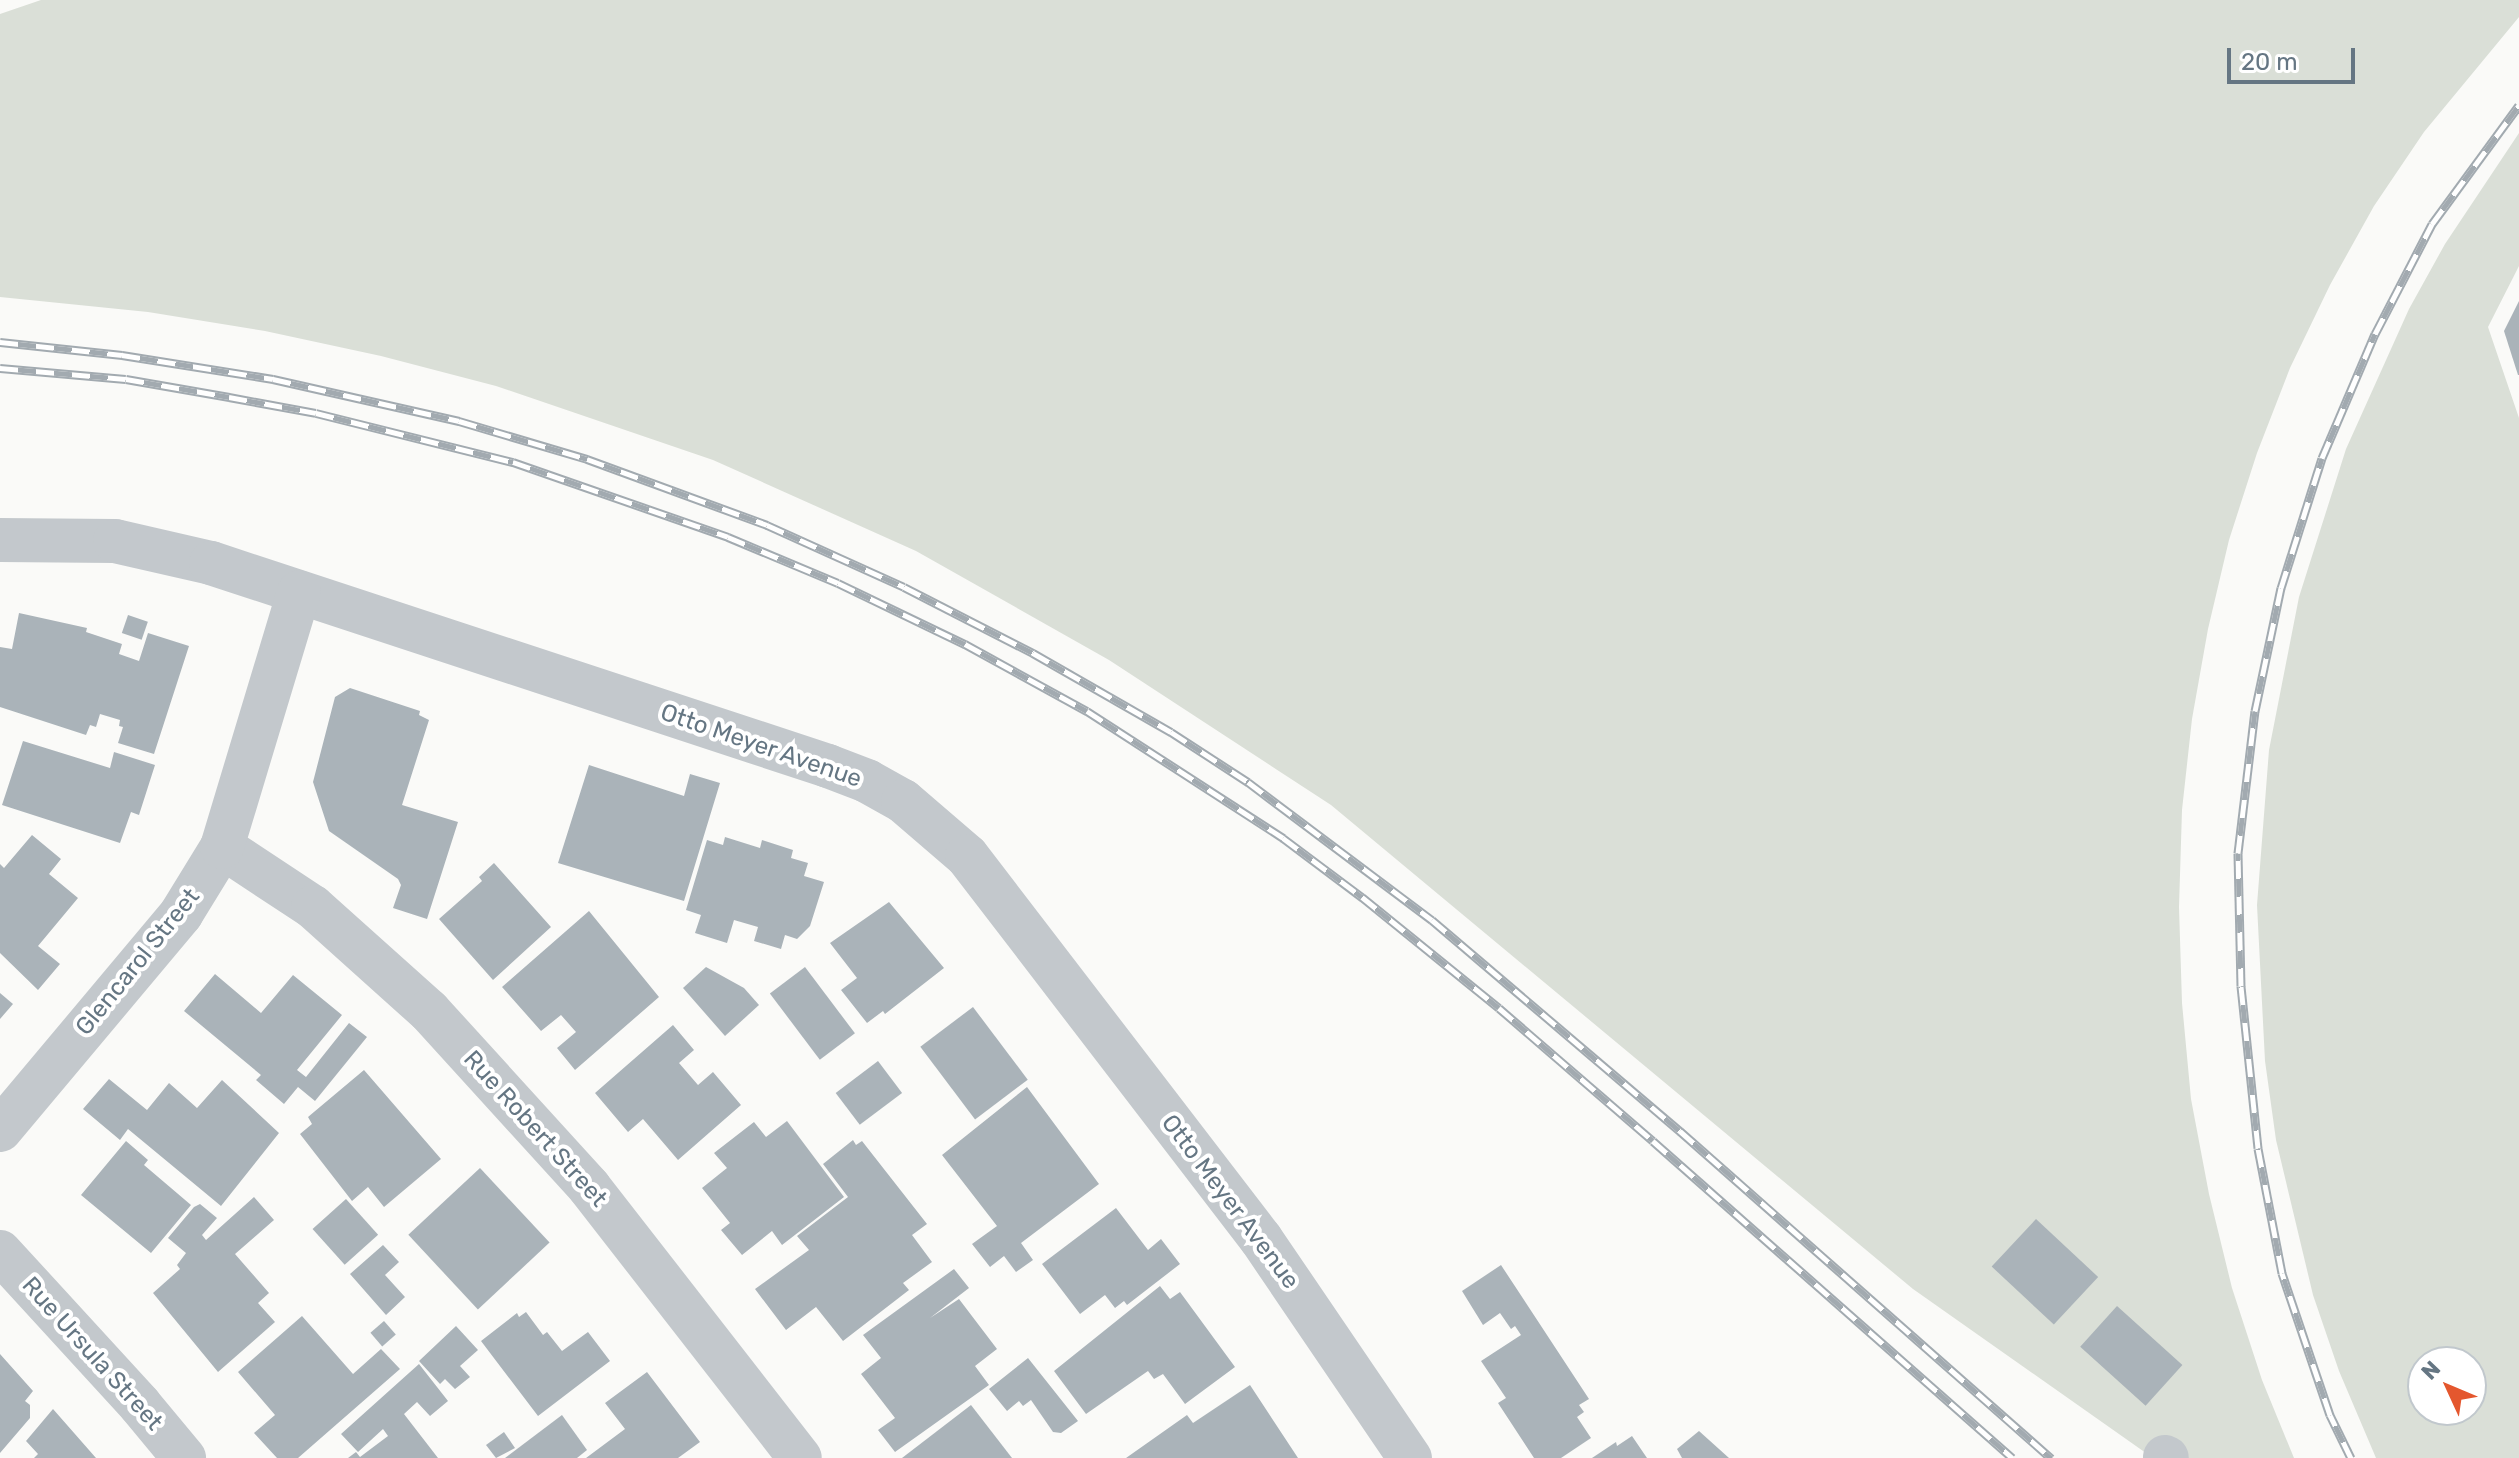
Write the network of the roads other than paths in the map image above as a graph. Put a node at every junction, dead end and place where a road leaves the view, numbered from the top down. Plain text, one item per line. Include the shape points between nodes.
1 (0, 540) edge
2 (299, 592) junction
3 (222, 847) junction
4 (0, 1130) edge
5 (0, 1252) edge
6 (184, 1458) edge
7 (800, 1458) edge
8 (1410, 1458) edge

1 - 2 street, Otto Meyer Avenue via 115,541 211,563
2 - 3 street, Glencarol Street
2 - 8 street, Otto Meyer Avenue via 828,766 903,801 937,827 967,856 1261,1239
3 - 4 street, Glencarol Street via 181,914
3 - 7 street, Rue Robert Street via 313,907 429,1011 589,1187
5 - 6 street, Rue Ursula Street

